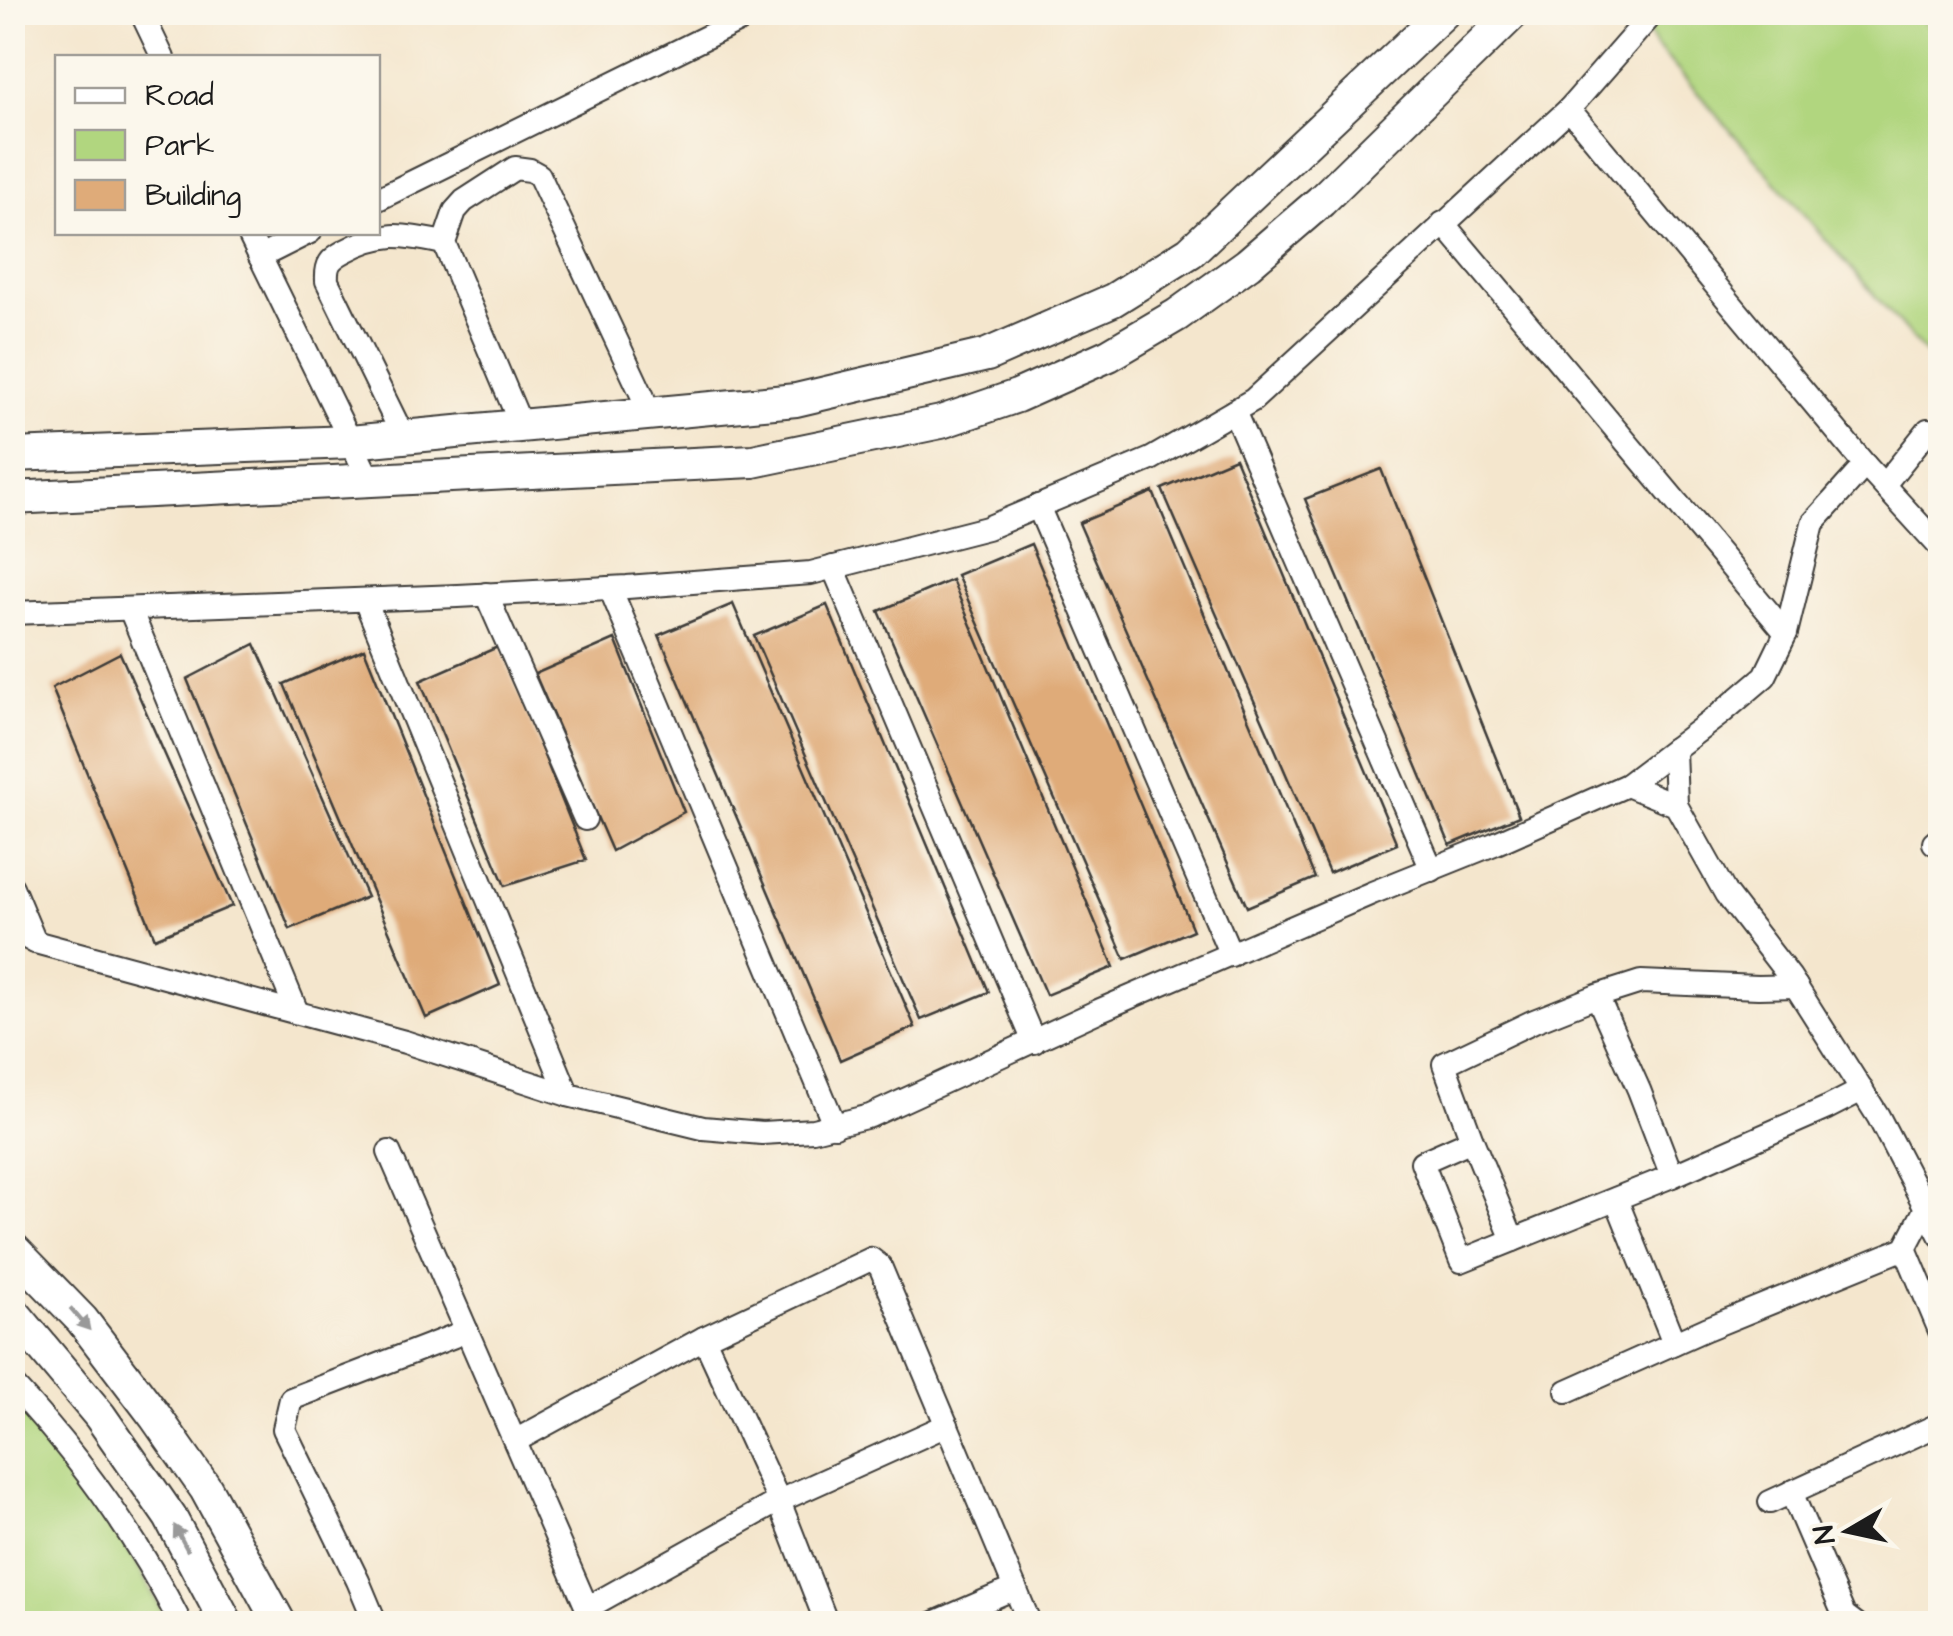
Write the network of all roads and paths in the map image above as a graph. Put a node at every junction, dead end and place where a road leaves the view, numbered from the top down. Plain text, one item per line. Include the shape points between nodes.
1 (141, 12) edge
2 (1444, 12) edge
3 (1514, 12) edge
4 (1654, 12) edge
5 (756, 13) edge
6 (162, 55) edge
7 (1569, 110) junction
8 (380, 199) edge
9 (1444, 223) junction
10 (249, 235) edge
11 (304, 235) edge
12 (444, 243) junction
13 (260, 257) junction
14 (1234, 411) junction
15 (646, 414) junction
16 (521, 426) junction
17 (1928, 430) dead end
18 (403, 436) junction
19 (350, 442) junction
20 (12, 455) edge
21 (1864, 466) junction
22 (370, 482) junction
23 (1884, 486) junction
24 (12, 498) edge
25 (1038, 506) junction
26 (1940, 547) edge
27 (832, 567) junction
28 (610, 588) junction
29 (486, 594) junction
30 (364, 600) junction
31 (130, 609) junction
32 (12, 613) edge
33 (1786, 633) junction
34 (1674, 749) junction
35 (1627, 784) junction
36 (1676, 805) junction
37 (585, 820) dead end
38 (1432, 870) junction
39 (12, 886) edge
40 (12, 930) edge
41 (35, 942) junction
42 (1231, 955) junction
43 (1793, 982) junction
44 (1597, 996) junction
45 (297, 1012) junction
46 (1034, 1042) junction
47 (1862, 1090) junction
48 (568, 1095) junction
49 (835, 1126) junction
50 (1472, 1140) junction
51 (390, 1152) dead end
52 (1672, 1176) junction
53 (1616, 1199) junction
54 (1926, 1208) junction
55 (1940, 1236) edge
56 (1513, 1240) junction
57 (12, 1248) edge
58 (1906, 1248) junction
59 (12, 1311) edge
60 (1940, 1330) edge
61 (467, 1331) junction
62 (704, 1338) junction
63 (1674, 1343) junction
64 (12, 1384) edge
65 (1567, 1390) dead end
66 (1940, 1424) edge
67 (947, 1425) junction
68 (515, 1441) junction
69 (779, 1502) junction
70 (1015, 1588) junction
71 (591, 1616) edge
72 (181, 1624) edge
73 (227, 1624) edge
74 (280, 1624) edge
75 (376, 1624) edge
76 (826, 1624) edge
77 (932, 1624) edge
78 (1030, 1624) edge
79 (1856, 1624) edge

1 - 6 street
2 - 15 street via 1190,252 1112,300 987,355 796,400
3 - 22 street via 1248,264 1109,355 1017,396 941,422 753,461
4 - 7 street
5 - 8 street
7 - 9 street
7 - 21 street
9 - 14 street
9 - 33 street
10 - 13 street
11 - 13 street
12 - 15 street via 464,201 515,168 539,176
12 - 16 street
12 - 18 street via 392,235 365,240 331,259 326,269
13 - 19 street
14 - 25 street via 1151,459
14 - 38 street
15 - 16 street
16 - 18 street
17 - 23 street
18 - 19 street
19 - 20 street
19 - 22 street
21 - 23 street
21 - 33 street via 1813,522
22 - 24 street
23 - 26 street
25 - 27 street via 987,528
25 - 42 street
27 - 28 street
27 - 46 street
28 - 29 street
28 - 49 street
29 - 30 street
29 - 37 street
30 - 31 street
30 - 48 street
31 - 32 street
31 - 45 street
33 - 34 street via 1765,676
34 - 35 street
34 - 36 street
35 - 36 street
35 - 38 street
36 - 43 street via 1726,894
38 - 42 street
39 - 41 street
40 - 41 street
41 - 45 street
42 - 46 street
43 - 44 street via 1641,982
43 - 47 street
44 - 50 street via 1444,1064
44 - 52 street
45 - 48 street
46 - 49 street
47 - 52 street
47 - 54 street
48 - 49 street via 703,1128
50 - 56 street
50 - 56 street via 1422,1162 1462,1261
51 - 61 street
52 - 53 street
53 - 56 street
53 - 63 street
54 - 55 street
54 - 58 street
57 -> 74 street via 82,1320 206,1488
58 - 60 street
58 - 63 street
73 -> 59 street via 170,1517 100,1416
61 - 68 street
61 - 75 street via 291,1399 284,1430
62 - 67 street via 871,1260 880,1266
62 - 68 street
62 - 69 street
63 - 65 street
64 - 72 street via 74,1456
66 - 79 street via 1780,1497 1844,1616
67 - 69 street
67 - 70 street
68 - 71 street
69 - 71 street
69 - 76 street
70 - 77 street
70 - 78 street

